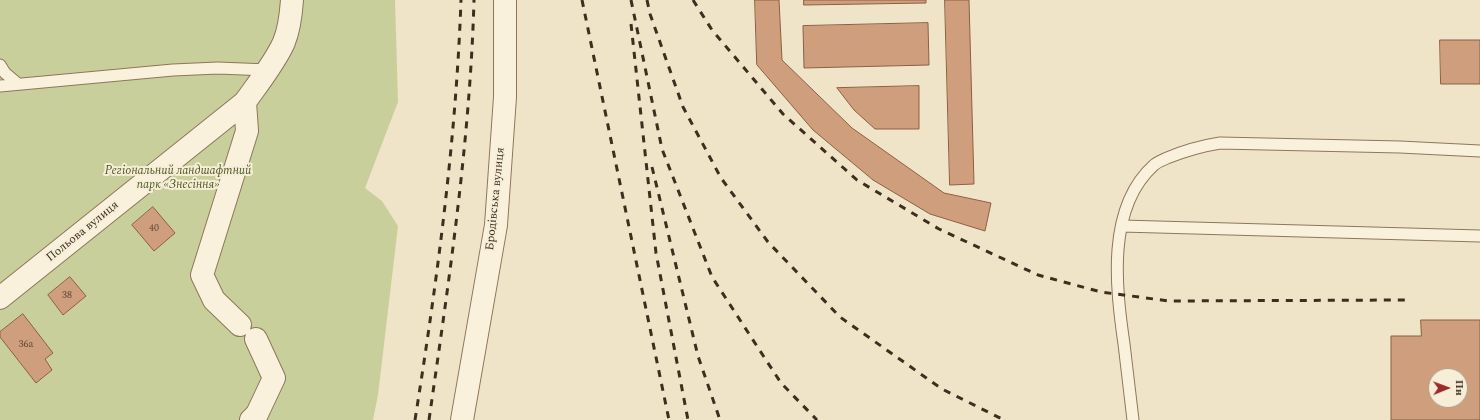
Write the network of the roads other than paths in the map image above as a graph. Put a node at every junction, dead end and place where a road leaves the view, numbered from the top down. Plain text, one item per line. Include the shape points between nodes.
1 (292, 0) edge
2 (505, 0) edge
3 (0, 65) edge
4 (268, 70) junction
5 (18, 84) junction
6 (0, 86) edge
7 (245, 102) junction
8 (1480, 151) edge
9 (1122, 226) junction
10 (1480, 236) edge
11 (0, 298) edge
12 (251, 420) edge
13 (462, 420) edge
14 (1133, 420) edge

1 - 4 street, Польова вулиця via 284,43
2 - 13 street, Бродівська вулиця via 505,97 496,225
3 - 5 lane
4 - 5 lane via 173,70
4 - 7 street, Польова вулиця
5 - 6 lane
7 - 11 street, Польова вулиця
7 - 12 street via 247,131 202,276 214,300 248,332 274,378 257,414
8 - 9 lane via 1228,144 1199,147 1180,152 1155,164 1129,198
9 - 10 lane
9 - 14 lane via 1116,257 1117,294

